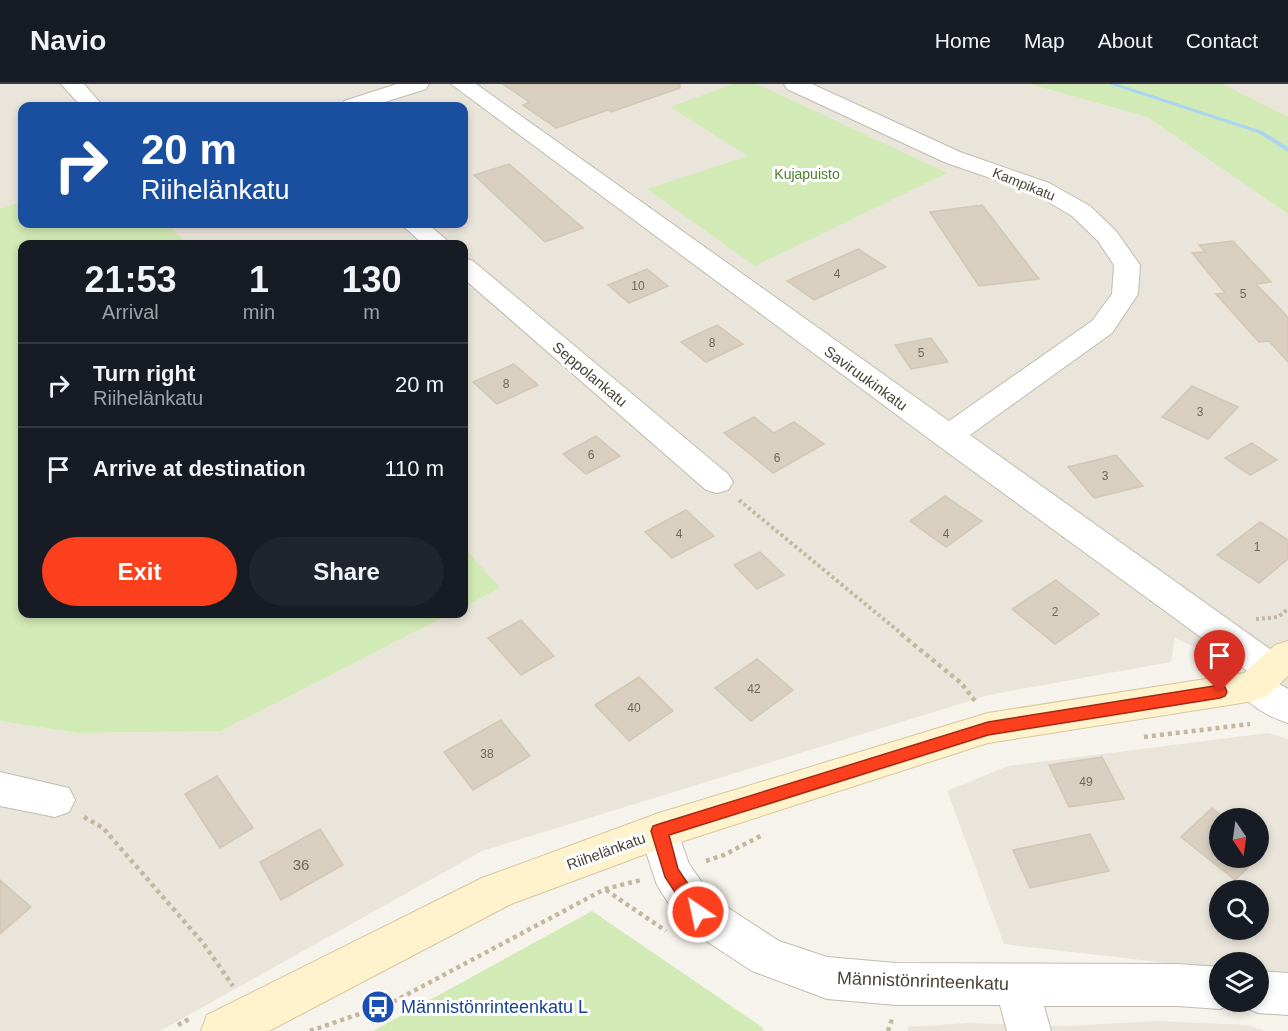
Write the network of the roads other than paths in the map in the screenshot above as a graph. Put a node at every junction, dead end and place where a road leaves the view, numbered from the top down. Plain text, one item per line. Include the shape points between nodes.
1 (72, 84) edge
2 (418, 84) edge
3 (462, 84) edge
4 (795, 84) edge
5 (88, 102) edge
6 (364, 102) edge
7 (418, 228) edge
8 (433, 240) edge
9 (468, 269) edge
10 (947, 437) junction
11 (717, 482) road end
12 (1272, 688) edge
13 (0, 789) edge
14 (55, 800) road end
15 (659, 831) junction
16 (1023, 984) junction
17 (1209, 987) edge
18 (1269, 993) edge
19 (1288, 994) edge
20 (238, 1023) edge
21 (1029, 1031) edge

1 - 5 street
2 - 6 street
3 - 10 street, Saviruukinkatu
4 - 10 street, Kampikatu via 952,158 1041,188 1081,211 1107,236 1127,265 1125,294 1102,327
7 - 8 street
9 - 11 street, Seppolankatu
10 - 12 street, Saviruukinkatu
12 - 15 street, Riihelänkatu via 988,728
13 - 14 street
15 - 16 street, Männistönrinteenkatu via 671,872 698,912 767,957 827,978 896,984
15 - 20 street, Riihelänkatu via 497,891
16 - 17 street, Männistönrinteenkatu
16 - 21 street via 1022,1011
18 - 19 street

